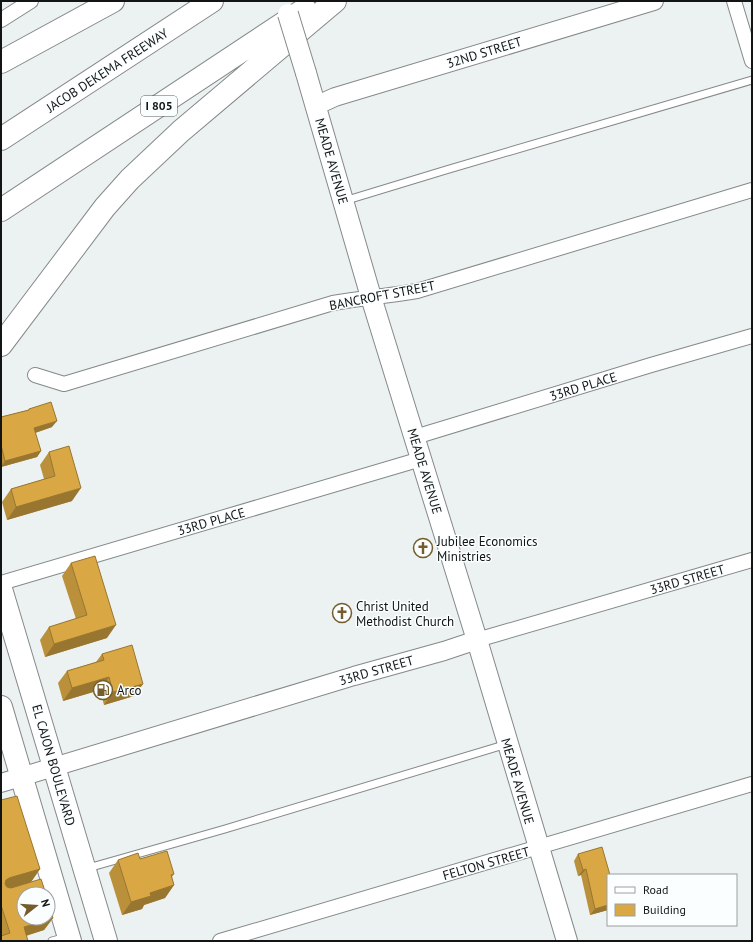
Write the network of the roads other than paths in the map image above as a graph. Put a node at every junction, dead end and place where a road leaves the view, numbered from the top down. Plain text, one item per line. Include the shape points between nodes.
1 (31, 1) edge
2 (113, 1) edge
3 (212, 1) edge
4 (284, 1) edge
5 (317, 1) edge
6 (335, 1) edge
7 (654, 1) edge
8 (734, 1) edge
9 (1, 20) edge
10 (1, 61) edge
11 (752, 61) edge
12 (752, 80) edge
13 (315, 106) junction
14 (1, 139) edge
15 (752, 190) edge
16 (344, 201) junction
17 (1, 210) edge
18 (371, 297) junction
19 (752, 336) edge
20 (1, 345) edge
21 (35, 375) dead end
22 (415, 436) junction
23 (422, 459) junction
24 (752, 560) edge
25 (1, 583) edge
26 (1, 589) edge
27 (477, 640) junction
28 (1, 707) edge
29 (507, 744) junction
30 (55, 767) junction
31 (22, 777) junction
32 (1, 784) edge
33 (752, 784) edge
34 (538, 848) junction
35 (84, 869) junction
36 (64, 939) edge
37 (106, 941) edge
38 (220, 941) edge
39 (566, 941) edge

1 - 9 street
2 - 10 main road
3 - 14 main road, JACOB DEKEMA FREEWAY
4 - 13 main road, MEADE AVENUE, bridge
5 - 17 main road, I 805
6 - 20 main road via 181,132 130,179 105,207
7 - 13 street, 32ND STREET via 335,97
8 - 11 street
12 - 16 lane
13 - 16 main road, MEADE AVENUE
15 - 18 street, BANCROFT STREET via 417,291
16 - 18 main road, MEADE AVENUE
18 - 21 street, BANCROFT STREET via 333,303 64,384
18 - 22 main road, MEADE AVENUE
19 - 22 street, 33RD PLACE
22 - 23 main road, MEADE AVENUE
23 - 25 street, 33RD PLACE
23 - 27 main road, MEADE AVENUE
24 - 27 street, 33RD STREET
26 - 30 main road, EL CAJON BOULEVARD
27 - 29 main road, MEADE AVENUE
27 - 30 street, 33RD STREET
28 - 31 main road
29 - 34 main road, MEADE AVENUE
29 - 35 lane
30 - 31 street, 33RD STREET
30 - 35 main road, EL CAJON BOULEVARD
31 - 32 street, 33RD STREET
31 - 36 main road
33 - 34 street, FELTON STREET
34 - 38 street, FELTON STREET
34 - 39 main road, MEADE AVENUE
35 - 37 main road, EL CAJON BOULEVARD

